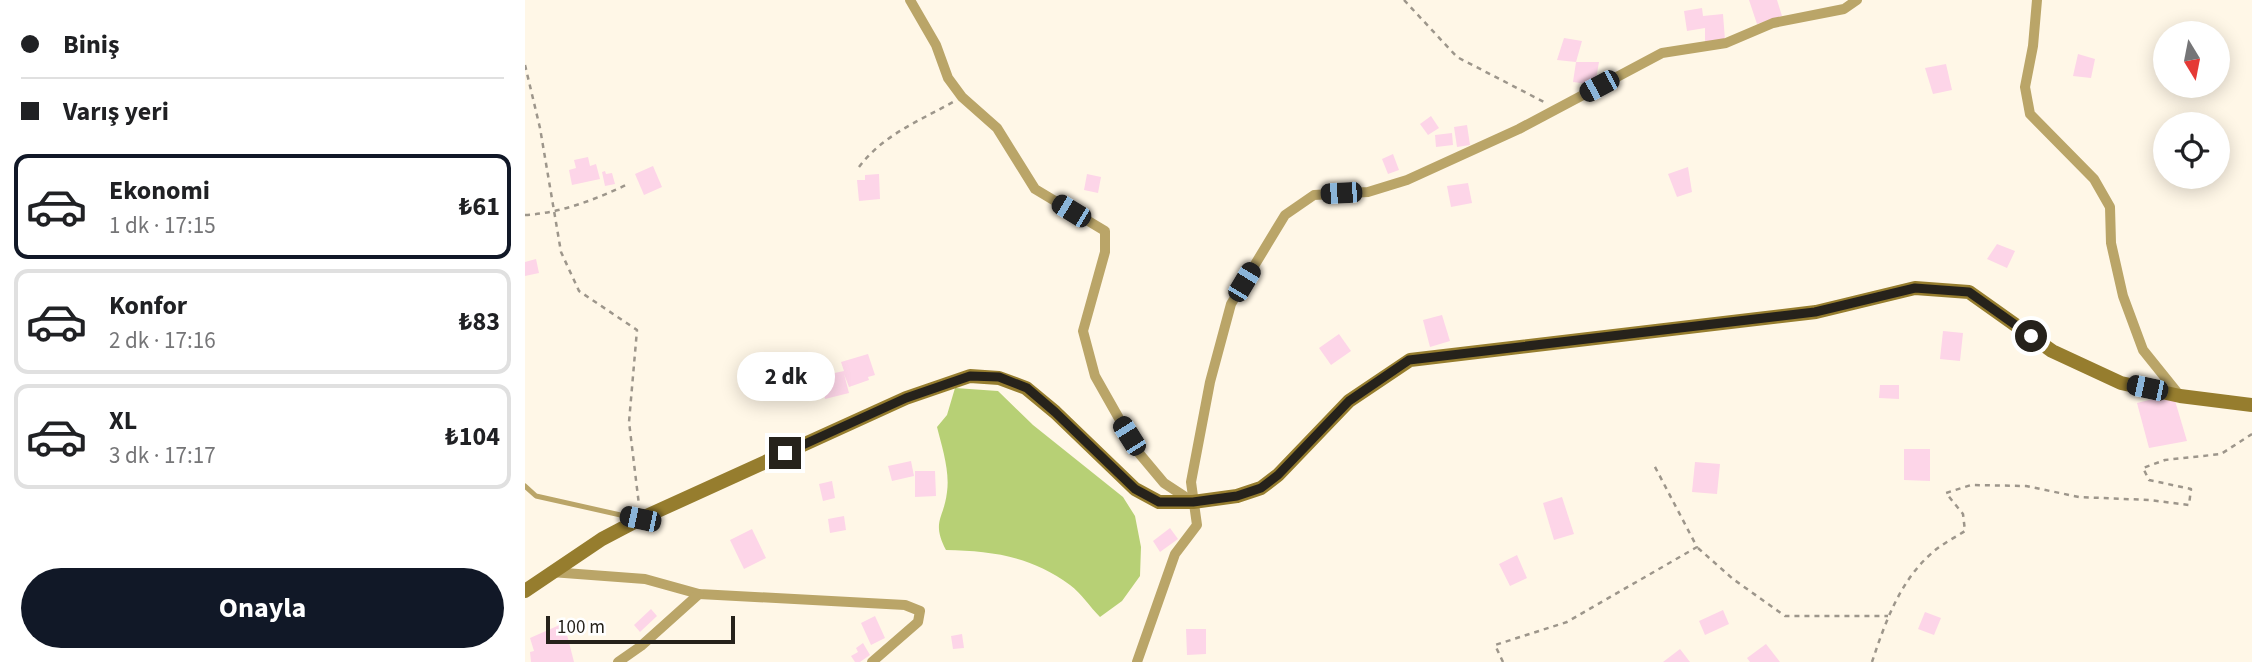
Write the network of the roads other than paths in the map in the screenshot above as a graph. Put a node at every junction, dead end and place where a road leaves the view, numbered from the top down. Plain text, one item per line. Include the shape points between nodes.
1 (910, 0) edge
2 (1857, 0) edge
3 (2037, 0) edge
4 (2180, 396) junction
5 (2252, 405) edge
6 (525, 486) edge
7 (1193, 502) junction
8 (640, 519) junction
9 (551, 572) junction
10 (525, 591) edge
11 (699, 594) junction
12 (618, 662) edge
13 (872, 662) edge
14 (1137, 662) edge

1 - 7 street via 936,45 948,78 997,128 1035,189 1105,231 1105,252 1083,331 1095,376 1138,452 1164,483
2 - 7 street via 1845,9 1773,23 1726,43 1663,53 1519,129 1407,180 1368,192 1314,195 1285,215 1231,304 1210,383 1191,482
3 - 4 street via 2025,87 2030,114 2094,179 2110,207 2111,243 2123,296 2143,350
4 - 5 street
4 - 7 street via 2120,383 2052,351 1969,292 1915,288 1815,312 1409,360 1349,401 1261,488
6 - 8 lane via 536,496
7 - 8 street via 1159,502 1135,489 1027,388 999,377 970,376 906,398
7 - 14 street via 1196,526 1175,554
8 - 9 street
9 - 10 street
9 - 11 street via 645,579
11 - 12 street
11 - 13 street via 905,605 921,611 918,622

